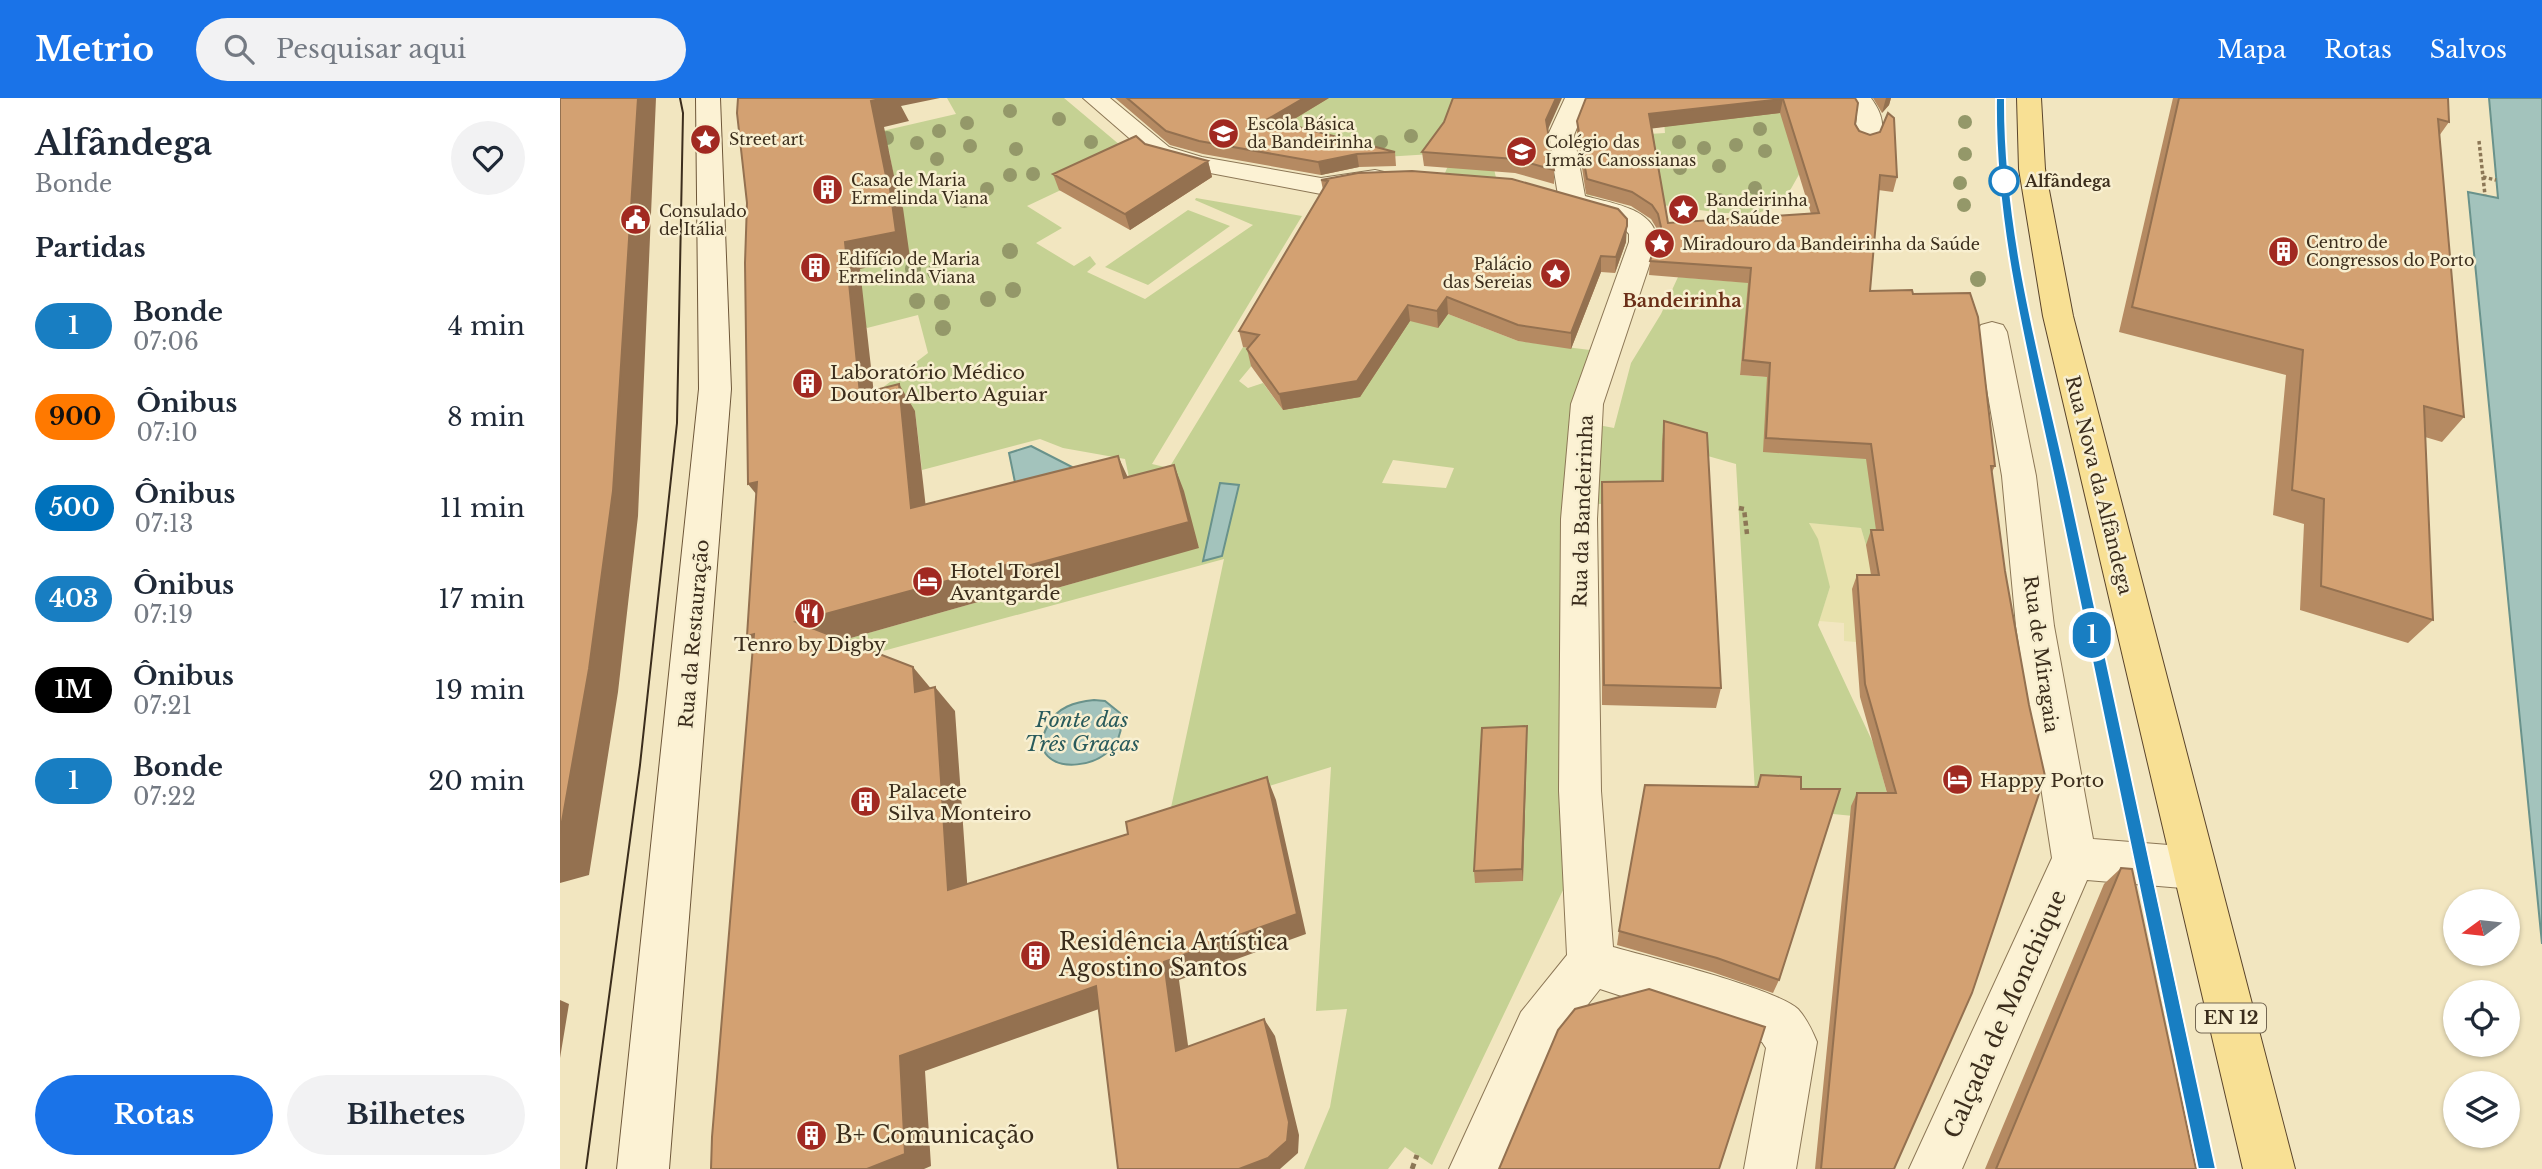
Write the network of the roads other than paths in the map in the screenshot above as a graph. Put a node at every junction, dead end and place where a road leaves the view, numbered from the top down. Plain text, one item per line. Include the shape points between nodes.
1 (708, 98) edge
2 (1095, 98) edge
3 (1577, 98) edge
4 (1858, 98) edge
5 (2029, 98) edge
6 (1867, 138) edge
7 (1400, 177) edge
8 (1992, 332) dead end
9 (2074, 858) junction
10 (2194, 868) junction
11 (1591, 963) junction
12 (643, 1169) edge
13 (1475, 1169) edge
14 (1770, 1169) edge
15 (1935, 1169) edge
16 (2269, 1169) edge

1 - 12 street, Rua da Restauração via 715,389
2 - 7 street via 1160,152 1198,164 1321,186 1360,178
3 - 11 street, Rua da Bandeirinha via 1560,135 1561,197 1629,217 1643,233 1587,404 1585,430 1579,519 1580,791
4 - 6 street via 1872,127
5 - 10 main road, Rua Nova da Alfândega / EN 12 via 2032,169 2058,316
8 - 9 street, Rua de Miragaia via 2019,476 2035,626
9 - 10 street
9 - 15 street, Calçada de Monchique
10 - 16 main road, EN 12
11 - 13 street via 1538,1029
11 - 14 street via 1779,1025 1793,1042

